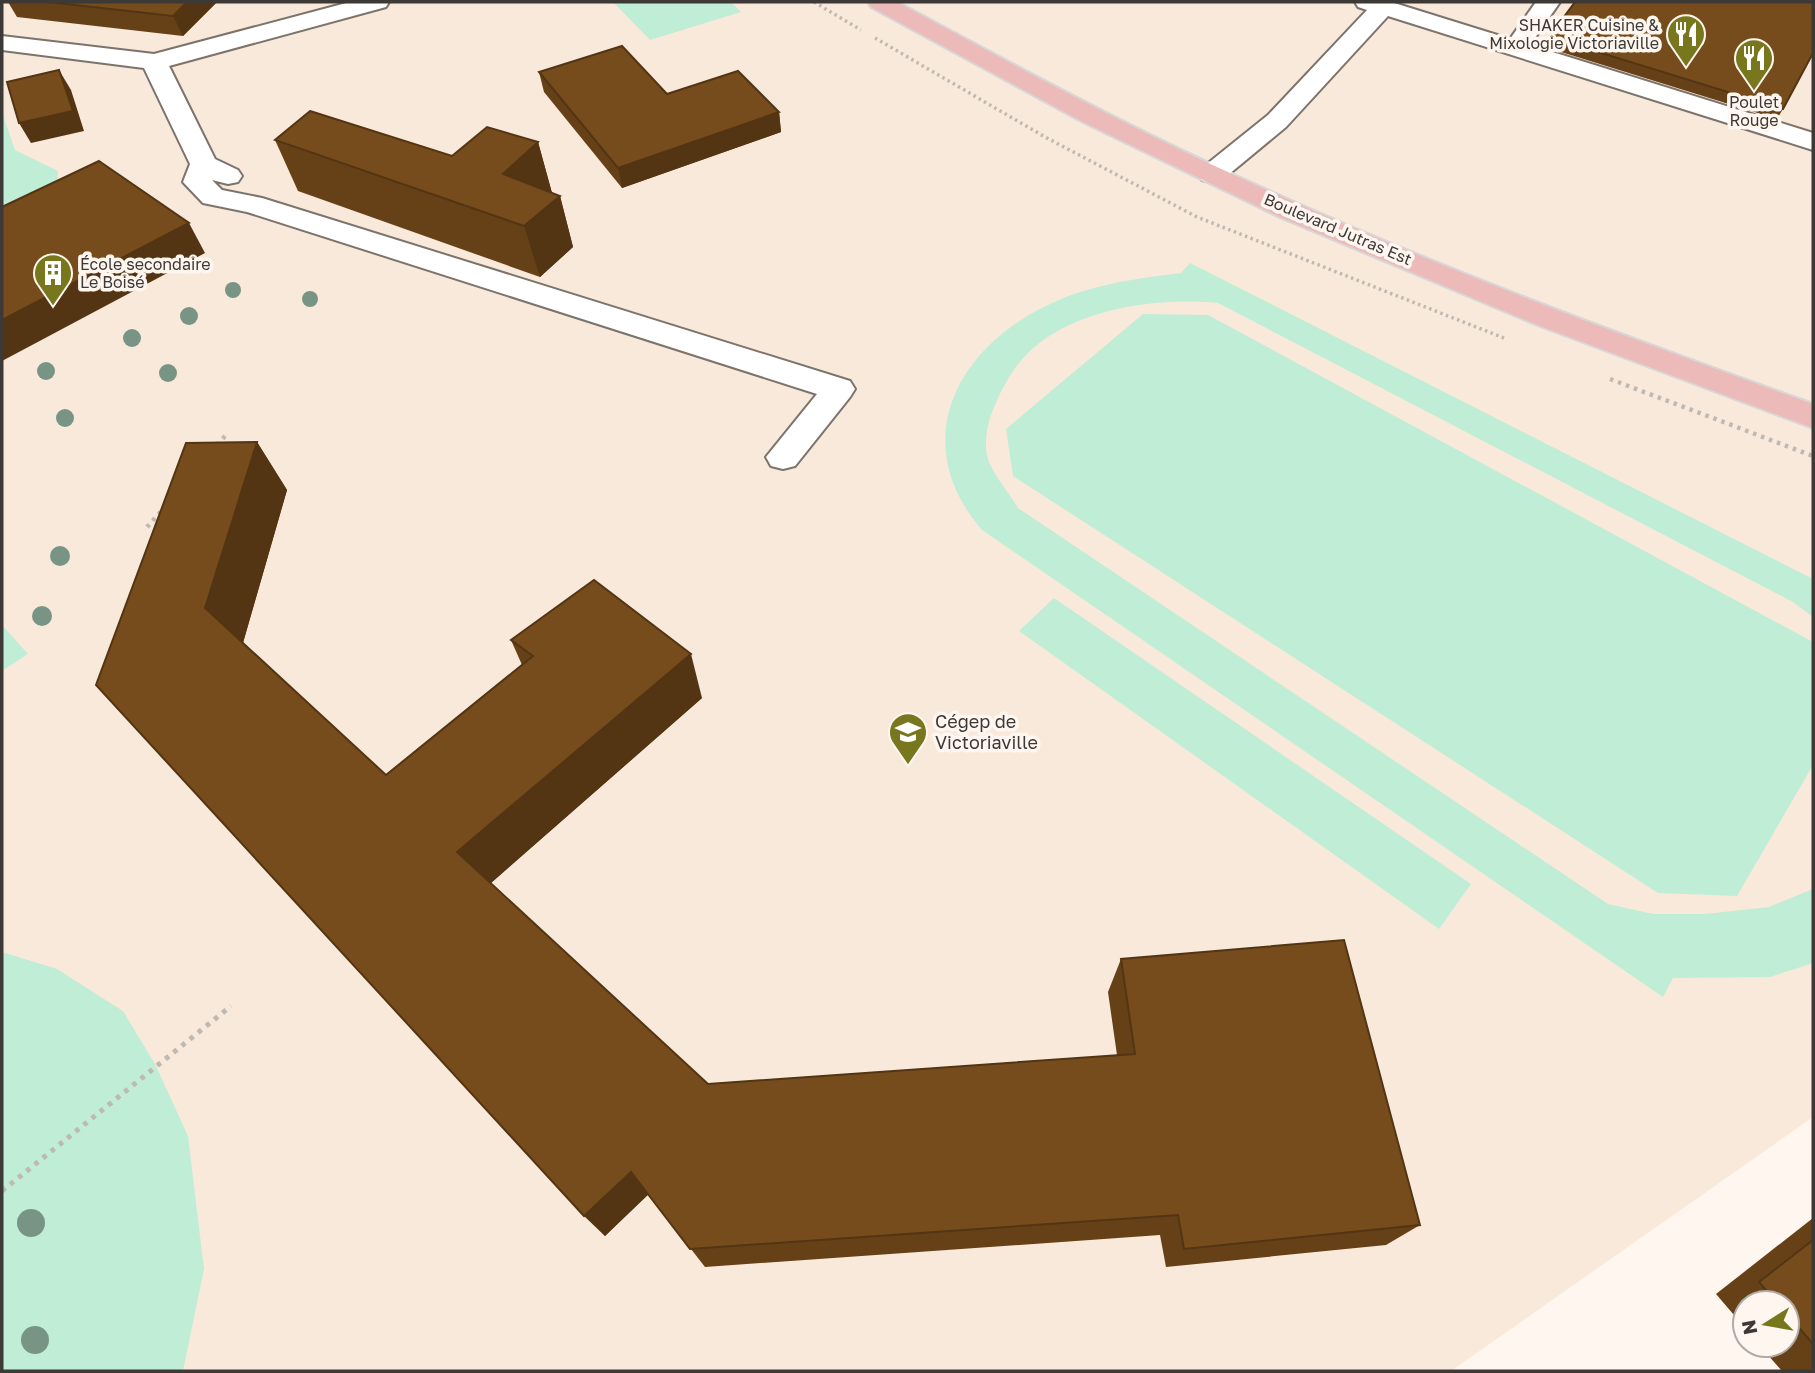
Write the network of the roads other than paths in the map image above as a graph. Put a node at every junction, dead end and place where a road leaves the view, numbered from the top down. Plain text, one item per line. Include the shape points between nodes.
1 (377, 2) edge
2 (880, 2) edge
3 (1548, 2) edge
4 (1375, 4) edge
5 (2, 43) edge
6 (1515, 49) junction
7 (154, 62) junction
8 (1813, 142) edge
9 (1212, 174) junction
10 (1813, 416) edge
11 (783, 457) dead end

1 - 7 lane
2 - 9 main road, Boulevard Jutras Est via 1124,133
3 - 6 lane
4 - 6 lane
4 - 9 lane via 1277,121
5 - 7 lane
6 - 8 lane
7 - 11 lane via 204,164 197,182 213,197 252,204 839,389
9 - 10 main road, Boulevard Jutras Est via 1579,330

